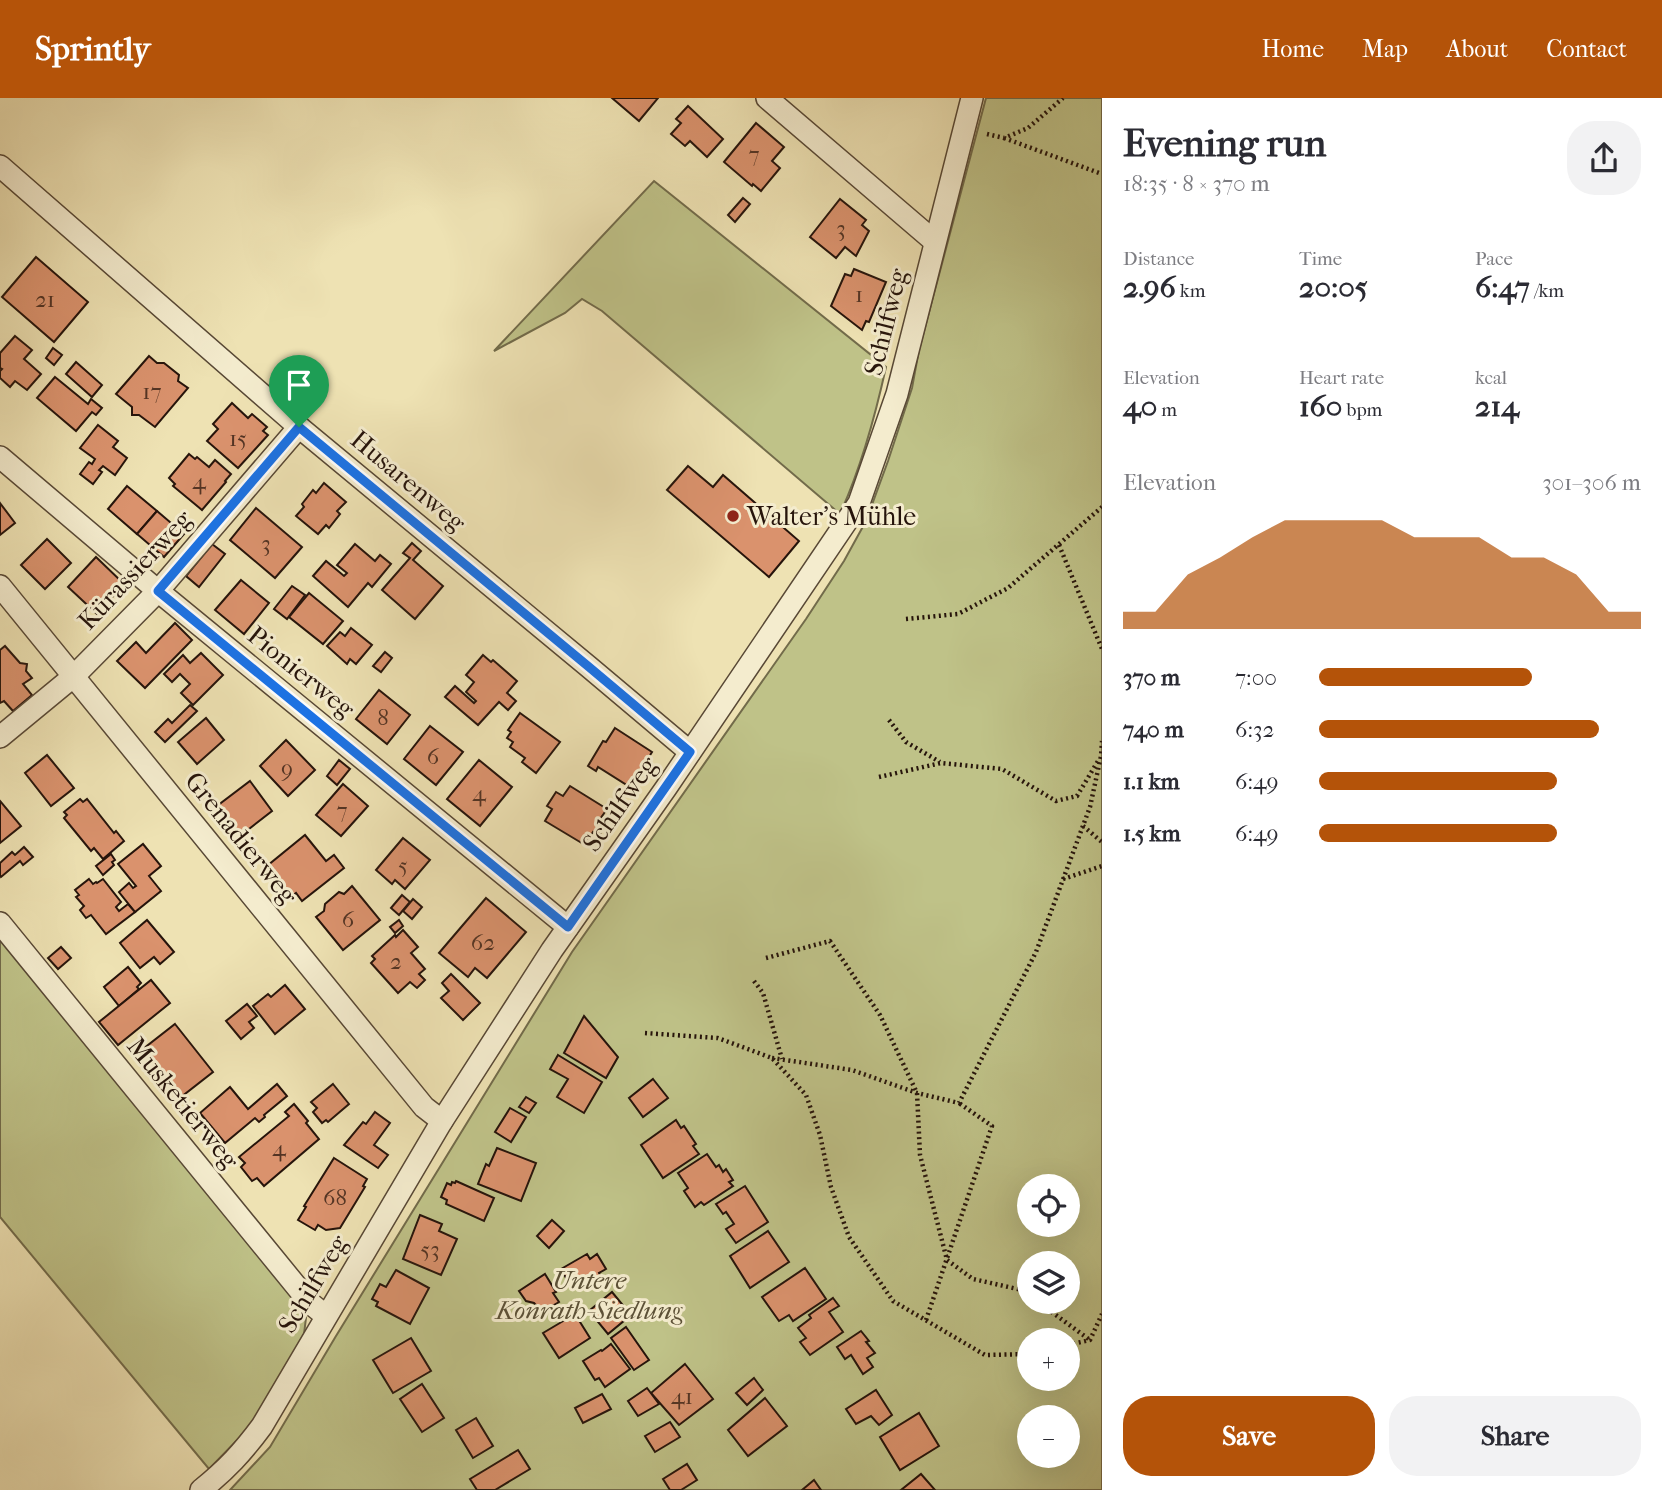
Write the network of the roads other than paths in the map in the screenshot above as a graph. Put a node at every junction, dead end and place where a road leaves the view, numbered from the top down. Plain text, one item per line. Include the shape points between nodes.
1 (766, 98) edge
2 (972, 98) edge
3 (0, 166) edge
4 (934, 241) junction
5 (299, 427) junction
6 (0, 457) edge
7 (0, 586) edge
8 (158, 591) junction
9 (74, 676) junction
10 (0, 737) edge
11 (690, 752) junction
12 (0, 923) edge
13 (568, 927) junction
14 (442, 1121) junction
15 (326, 1316) junction
16 (201, 1490) edge

1 - 4 street
2 - 4 street, Schilfweg
3 - 5 street, Husarenweg
4 - 11 street, Schilfweg via 897,394 859,503
5 - 8 street, Kürassierweg
5 - 11 street, Husarenweg
6 - 8 street, Pionierweg
7 - 9 street, Grenadierweg
8 - 9 street, Kürassierweg
8 - 13 street, Pionierweg
9 - 10 street, Kürassierweg
9 - 14 street, Grenadierweg via 424,1107
11 - 13 street, Schilfweg
12 - 15 street, Musketierweg via 310,1303
13 - 14 street, Schilfweg
14 - 15 street, Schilfweg
15 - 16 street, Schilfweg via 262,1426 225,1472

